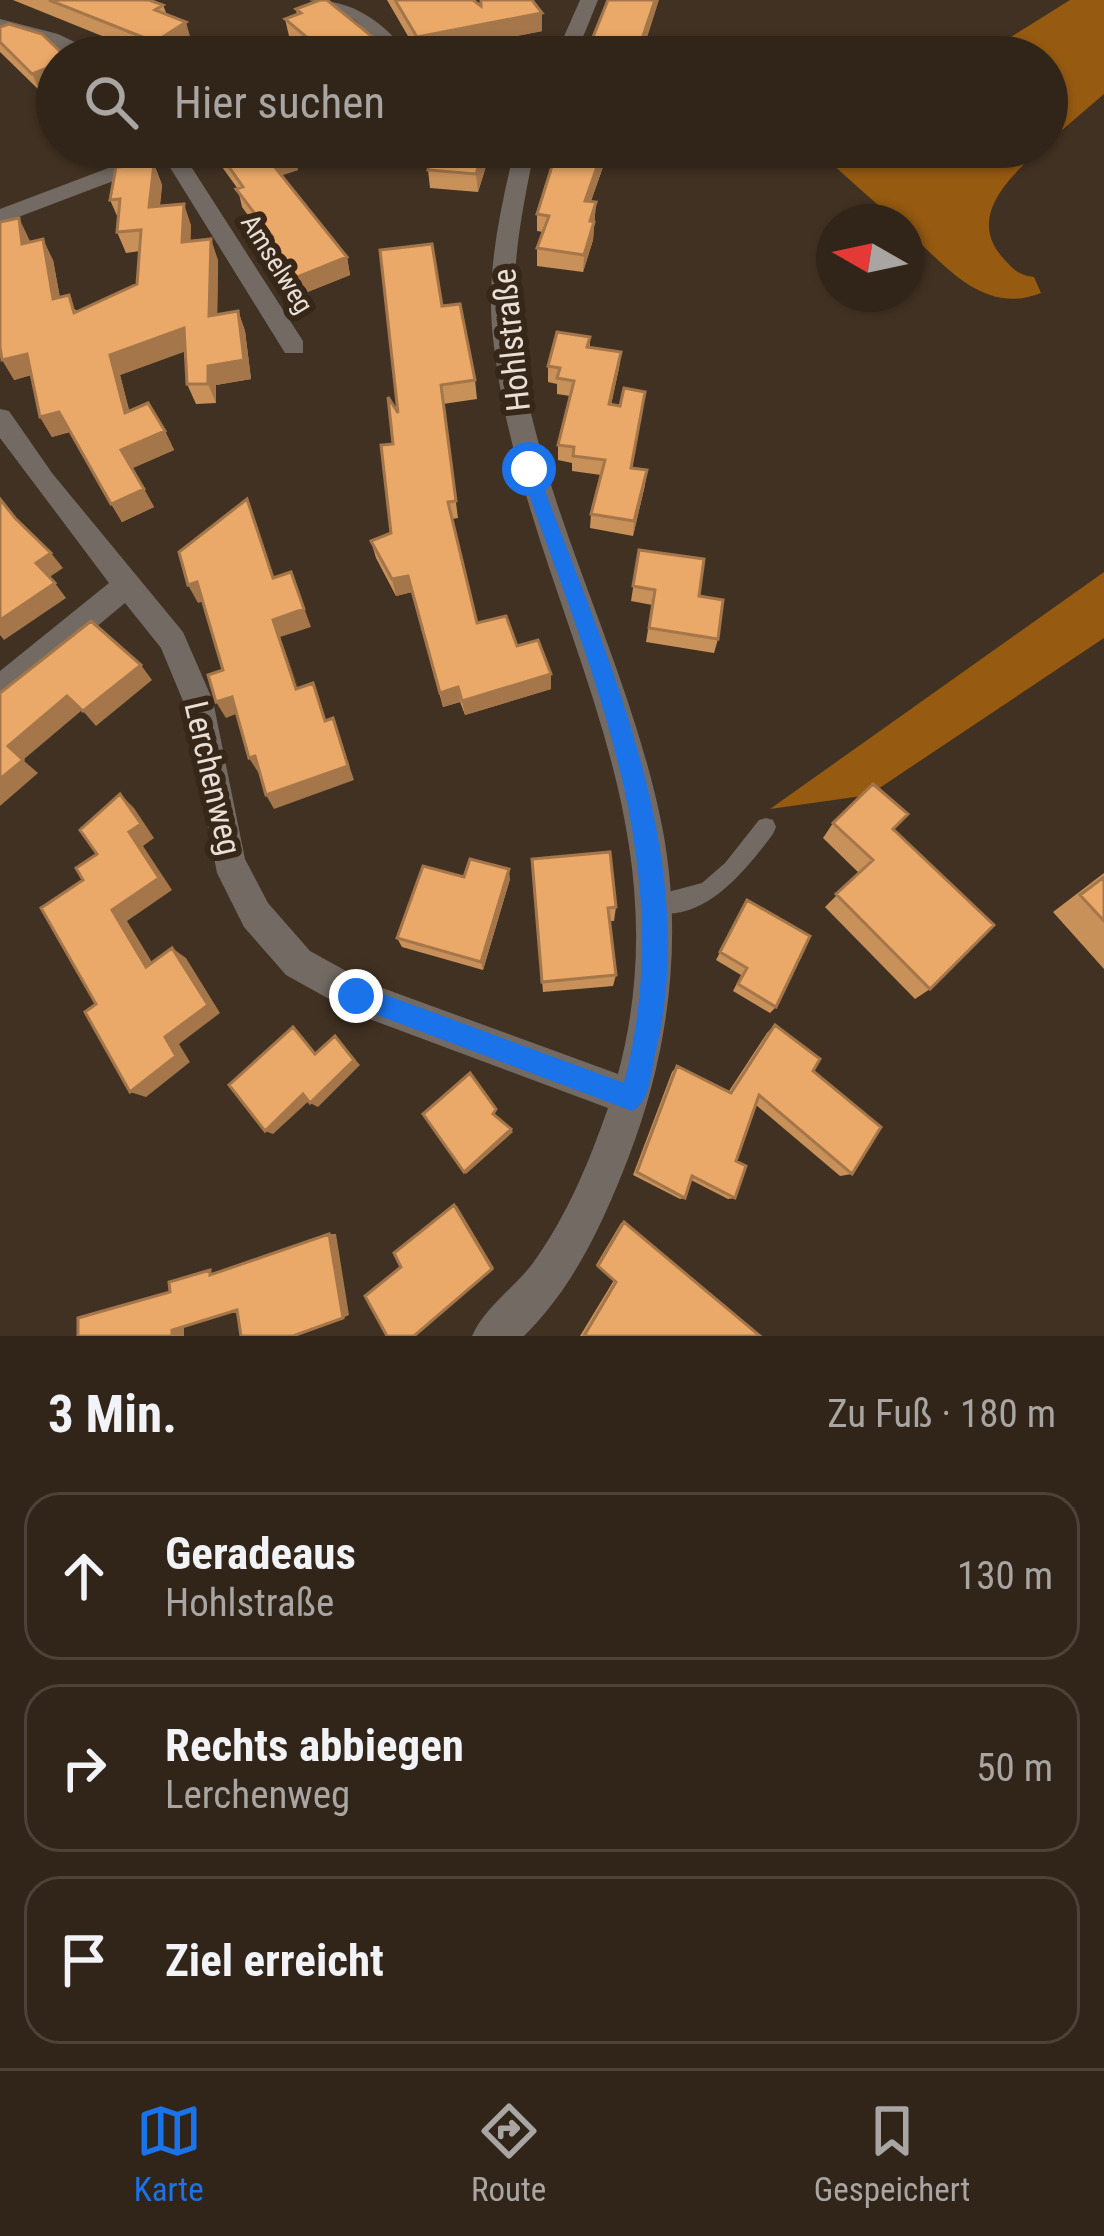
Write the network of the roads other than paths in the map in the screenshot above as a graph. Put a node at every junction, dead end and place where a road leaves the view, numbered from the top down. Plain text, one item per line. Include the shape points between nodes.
1 (318, 0) edge
2 (589, 0) edge
3 (0, 25) edge
4 (43, 36) edge
5 (382, 36) edge
6 (574, 36) edge
7 (128, 168) edge
8 (188, 168) edge
9 (520, 168) edge
10 (0, 217) edge
11 (293, 347) dead end
12 (0, 418) edge
13 (129, 583) junction
14 (0, 689) edge
15 (766, 827) dead end
16 (656, 904) junction
17 (632, 1099) junction
18 (493, 1336) edge

1 - 5 street via 362,16
2 - 6 street
3 - 4 street
7 - 10 street
8 - 11 street, Amselweg
9 - 16 street, Hohlstraße via 501,278 513,400 559,562 609,696 644,823
12 - 13 street, Lerchenweg
13 - 14 street
13 - 17 street, Lerchenweg via 173,641 199,701 229,862 256,915 298,962 356,996
15 - 16 lane via 704,896
16 - 17 street, Hohlstraße via 648,1035
17 - 18 street, Hohlstraße via 558,1262

